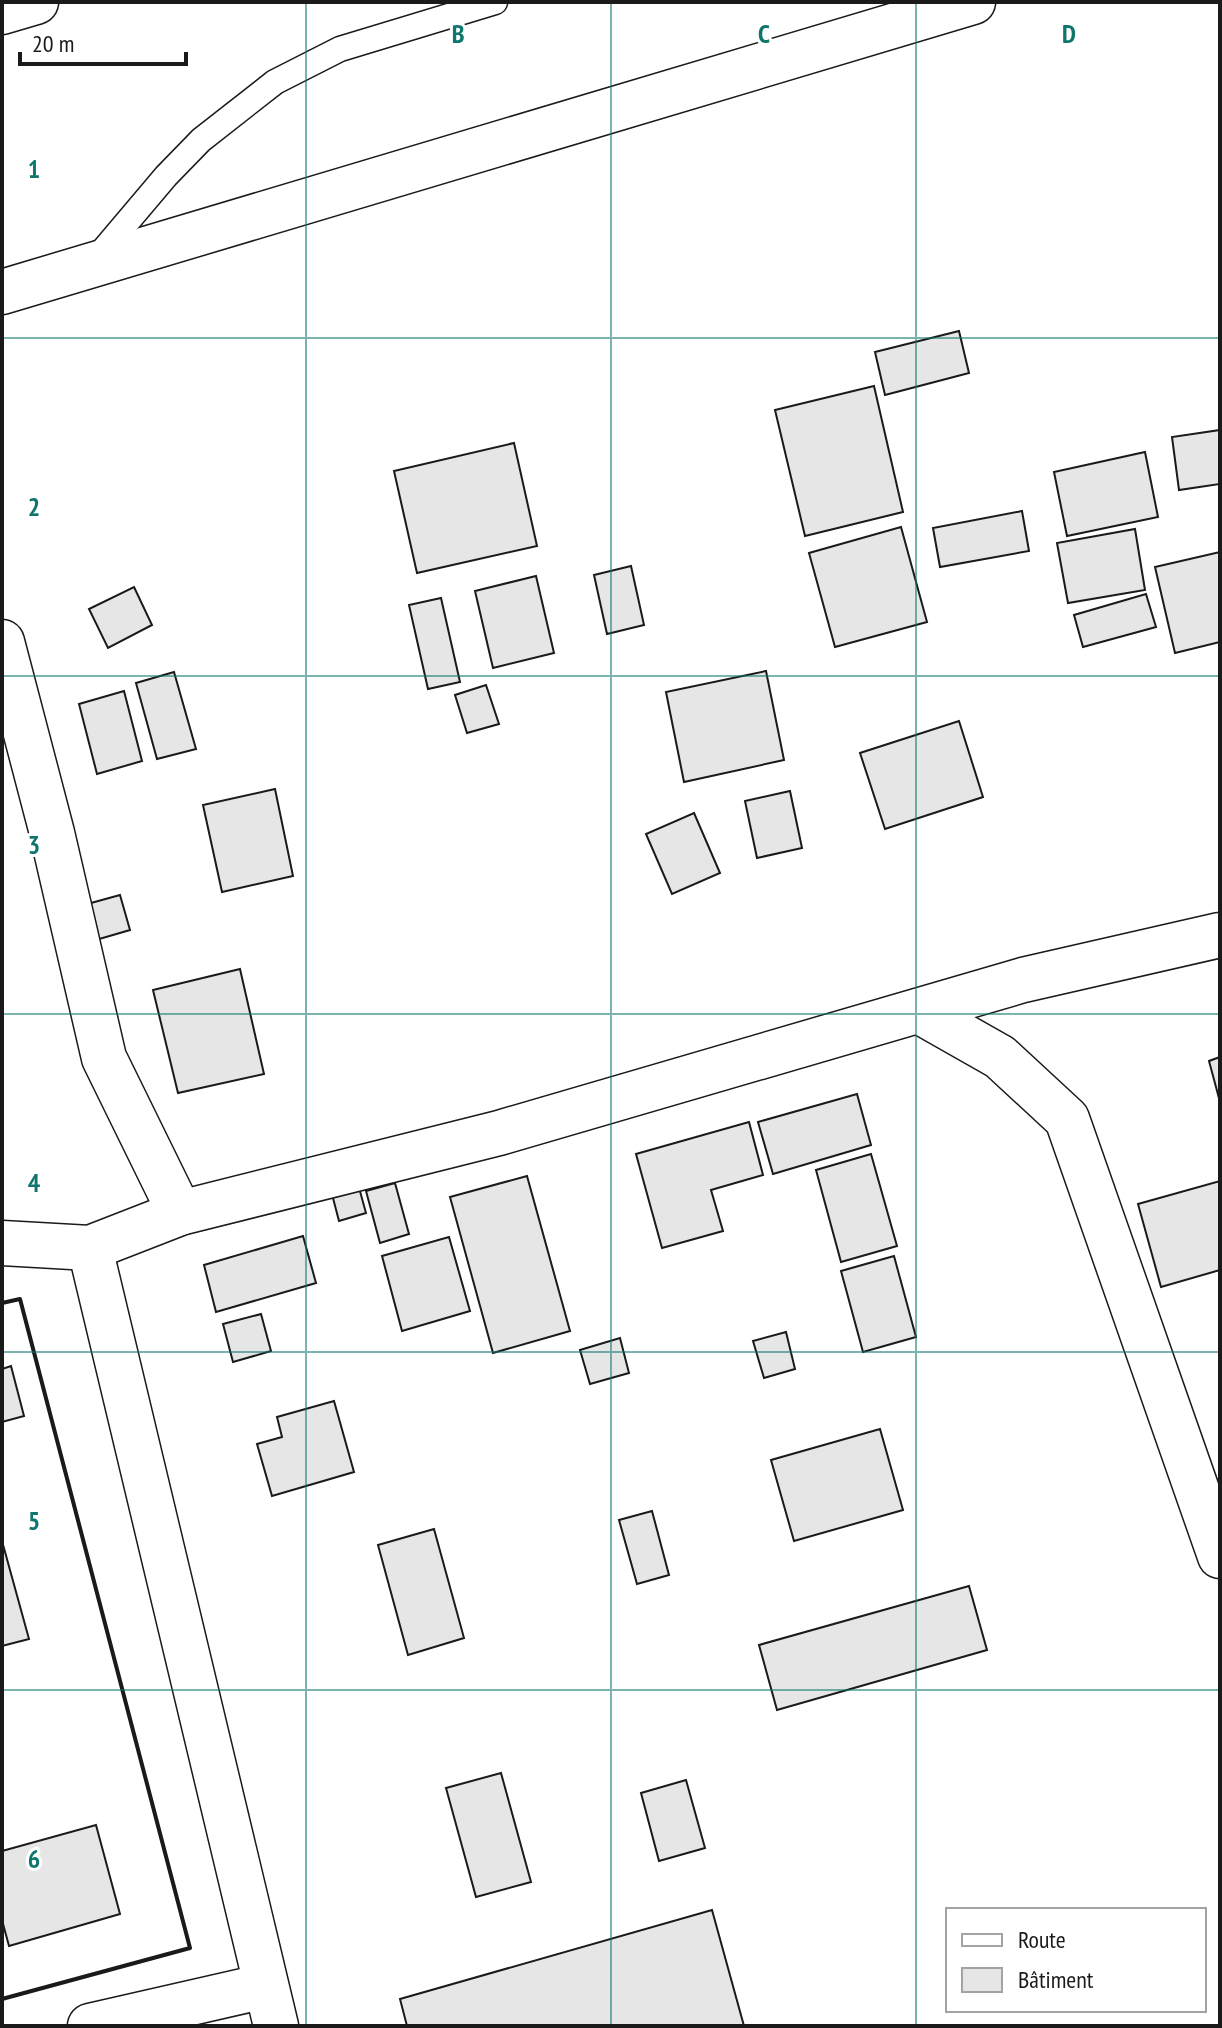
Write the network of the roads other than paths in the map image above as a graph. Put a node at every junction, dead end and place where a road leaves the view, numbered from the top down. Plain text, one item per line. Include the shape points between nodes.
1 (36, 2) edge
2 (495, 2) edge
3 (973, 2) edge
4 (2, 12) edge
5 (90, 266) junction
6 (2, 292) edge
7 (2, 642) edge
8 (1220, 935) edge
9 (919, 1011) junction
10 (180, 1213) junction
11 (2, 1243) edge
12 (90, 1248) junction
13 (1220, 1556) edge
14 (270, 2006) edge
15 (90, 2026) edge

1 - 4 main road
2 - 5 lane via 340,49 275,82 201,140
3 - 5 main road
5 - 6 main road
7 - 10 main road via 104,1058
8 - 9 main road via 1023,980
9 - 10 main road via 499,1133
9 - 13 main road via 1000,1057 1067,1119
10 - 12 main road
11 - 12 main road
12 - 14 main road
14 - 15 main road

